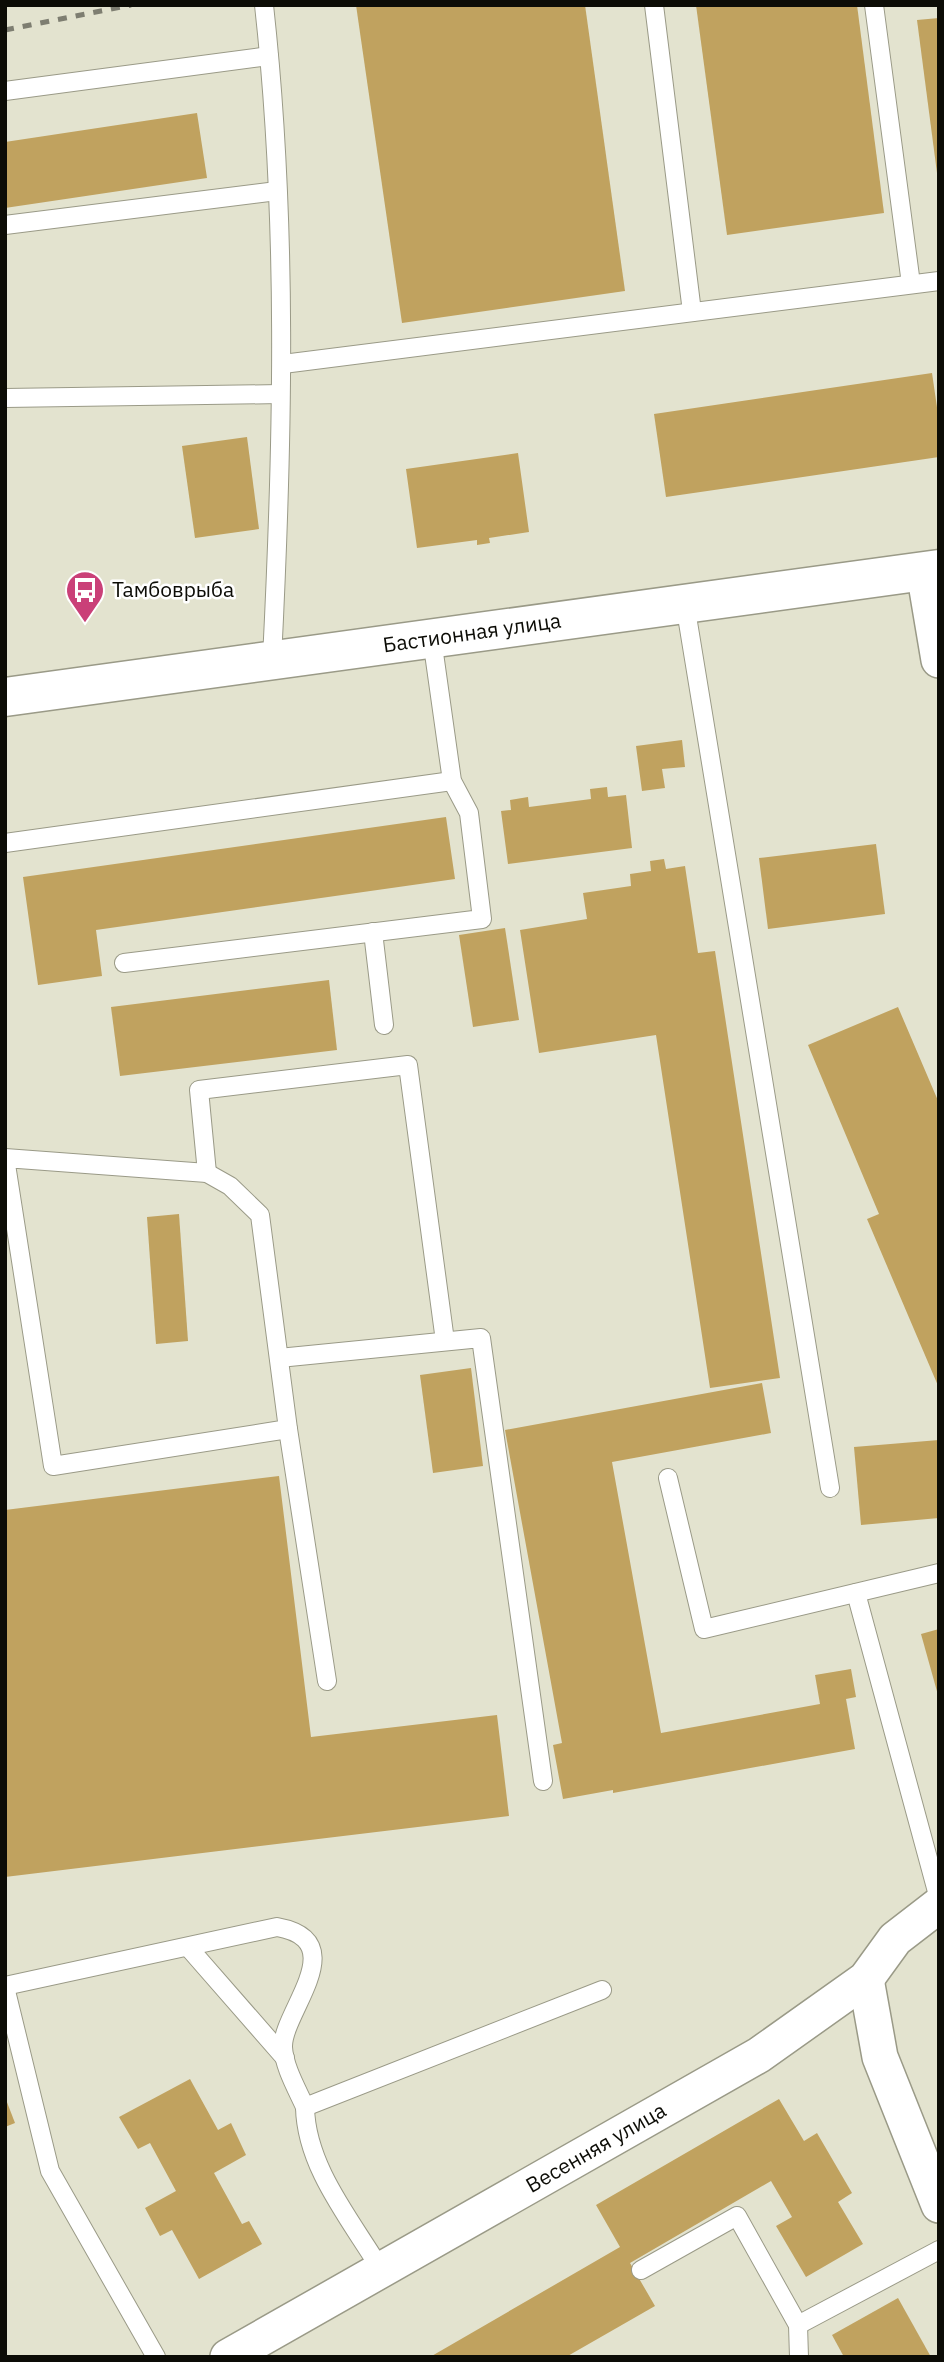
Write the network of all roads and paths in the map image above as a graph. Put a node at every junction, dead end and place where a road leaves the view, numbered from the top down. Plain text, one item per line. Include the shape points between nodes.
1 (264, 5) edge
2 (654, 5) edge
3 (874, 5) edge
4 (269, 55) junction
5 (5, 91) edge
6 (277, 191) junction
7 (5, 225) edge
8 (939, 281) edge
9 (911, 284) junction
10 (692, 312) junction
11 (283, 364) junction
12 (280, 394) junction
13 (5, 398) edge
14 (931, 570) edge
15 (685, 604) junction
16 (432, 639) junction
17 (272, 659) junction
18 (939, 660) edge
19 (5, 697) edge
20 (452, 780) junction
21 (5, 843) edge
22 (373, 932) junction
23 (124, 963) dead end
24 (384, 1025) dead end
25 (5, 1158) edge
26 (208, 1173) junction
27 (445, 1341) junction
28 (279, 1358) junction
29 (288, 1429) junction
30 (668, 1478) dead end
31 (830, 1488) dead end
32 (939, 1573) edge
33 (856, 1593) junction
34 (327, 1681) dead end
35 (543, 1781) dead end
36 (939, 1899) edge
37 (939, 1905) edge
38 (188, 1947) junction
39 (866, 1979) junction
40 (5, 1986) edge
41 (602, 1990) dead end
42 (285, 2058) junction
43 (305, 2108) junction
44 (937, 2196) edge
45 (939, 2250) edge
46 (381, 2270) junction
47 (641, 2270) dead end
48 (798, 2325) junction
49 (156, 2357) edge
50 (228, 2357) edge
51 (799, 2357) edge

1 - 4 lane
2 - 10 lane
3 - 9 lane
4 - 5 lane
4 - 6 lane
6 - 7 lane
6 - 11 lane
8 - 9 lane
9 - 10 lane
10 - 11 lane
11 - 12 lane
12 - 13 lane
12 - 17 lane
14 - 15 main road, Бастионная улица
14 - 18 street
15 - 16 main road, Бастионная улица
15 - 31 lane
16 - 17 main road, Бастионная улица
16 - 20 lane
17 - 19 main road, Бастионная улица
20 - 21 lane
20 - 22 lane via 469,813 482,919
22 - 23 lane
22 - 24 lane
25 - 26 lane
25 - 29 lane via 53,1466
26 - 27 lane via 199,1090 408,1065
26 - 28 lane via 260,1215
27 - 28 lane
27 - 35 lane via 481,1338
28 - 29 lane
29 - 34 lane
30 - 33 lane via 704,1629
32 - 33 lane
33 - 36 lane
37 - 39 street, Весенняя улица via 895,1939
38 - 40 lane
38 - 42 lane
38 - 42 lane via 277,1927 294,1930 308,1944 310,1979 286,2027
39 - 44 street via 880,2057
39 - 46 street, Весенняя улица via 759,2055
40 - 49 lane via 50,2171
41 - 43 lane
42 - 43 lane
43 - 46 lane via 316,2161
45 - 48 lane
46 - 50 street, Весенняя улица
47 - 48 lane via 737,2217
48 - 51 lane

